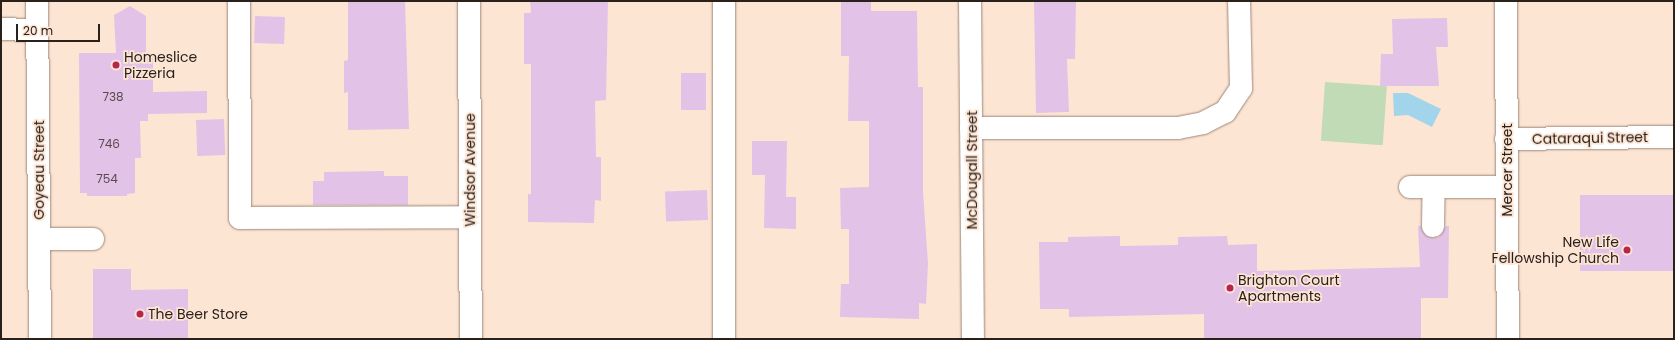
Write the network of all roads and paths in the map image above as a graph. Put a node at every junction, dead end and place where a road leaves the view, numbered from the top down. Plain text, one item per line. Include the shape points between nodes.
1 (37, 1) edge
2 (239, 1) edge
3 (469, 1) edge
4 (724, 1) edge
5 (970, 1) edge
6 (1239, 1) edge
7 (1506, 1) edge
8 (1, 29) edge
9 (37, 30) junction
10 (971, 128) junction
11 (1674, 137) edge
12 (1506, 139) junction
13 (1410, 187) dead end
14 (1434, 187) junction
15 (1507, 187) junction
16 (470, 217) junction
17 (1433, 226) dead end
18 (39, 239) junction
19 (93, 239) dead end
20 (40, 339) edge
21 (471, 339) edge
22 (724, 339) edge
23 (973, 339) edge
24 (1508, 339) edge

1 - 9 street, Goyeau Street
2 - 16 street via 240,218
3 - 16 street, Windsor Avenue
4 - 22 street
5 - 10 street, McDougall Street
6 - 10 street via 1241,88 1225,112 1203,123 1178,128
7 - 12 street, Mercer Street
8 - 9 street
9 - 18 street, Goyeau Street
10 - 23 street, McDougall Street
11 - 12 street, Cataraqui Street
12 - 15 street, Mercer Street
13 - 14 street
14 - 15 street
14 - 17 street
15 - 24 street, Mercer Street
16 - 21 street, Windsor Avenue
18 - 19 street
18 - 20 street, Goyeau Street

